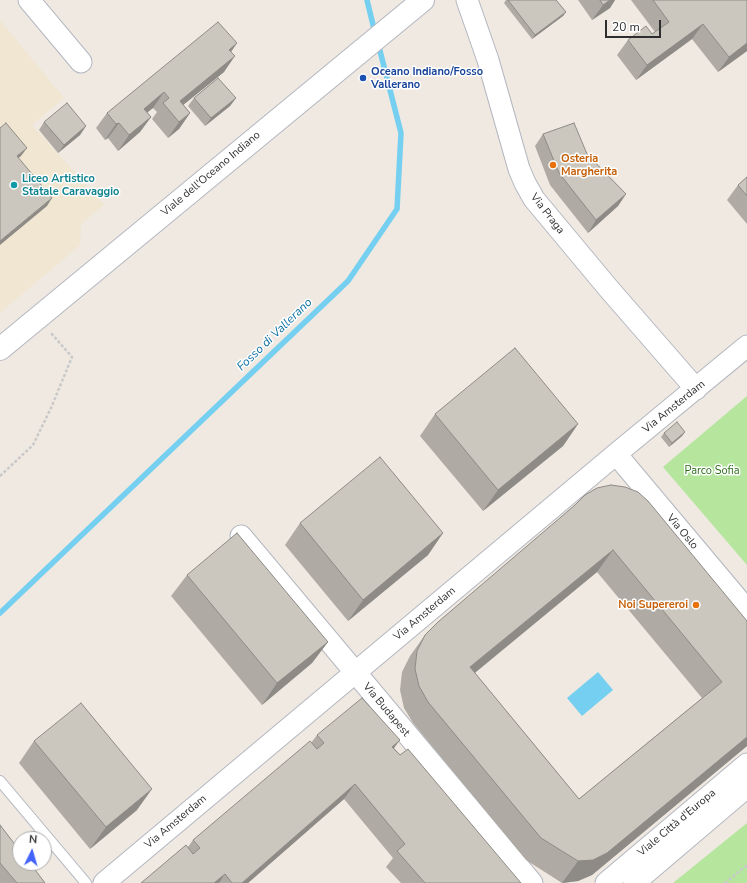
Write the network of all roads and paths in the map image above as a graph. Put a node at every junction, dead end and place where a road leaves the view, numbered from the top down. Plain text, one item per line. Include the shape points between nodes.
1 (29, 0) edge
2 (422, 0) edge
3 (467, 0) edge
4 (81, 62) dead end
5 (50, 332) dead end
6 (747, 346) edge
7 (0, 349) edge
8 (696, 389) junction
9 (616, 454) junction
10 (0, 476) edge
11 (241, 536) edge
12 (747, 610) edge
13 (355, 673) junction
14 (747, 764) edge
15 (0, 781) edge
16 (747, 787) edge
17 (697, 818) junction
18 (747, 865) edge
19 (86, 883) edge
20 (104, 883) edge
21 (532, 883) edge
22 (606, 883) edge
23 (634, 883) edge
24 (725, 883) edge

1 - 4 street
2 - 7 street, Viale dell'Oceano Indiano
3 - 8 street, Via Praga via 488,60 520,169 534,199
5 - 10 path via 72,357 52,408 33,445
6 - 8 street, Via Amsterdam
8 - 9 street, Via Amsterdam
9 - 12 street, Via Oslo
9 - 13 street, Via Amsterdam
11 - 13 street, Via Budapest
13 - 20 street, Via Amsterdam
13 - 21 street, Via Budapest
14 - 17 street, Viale Città d'Europa
15 - 19 lane
16 - 17 street, Viale Città d'Europa
17 - 22 street, Viale Città d'Europa
17 - 23 street, Viale Città d'Europa
18 - 24 path

